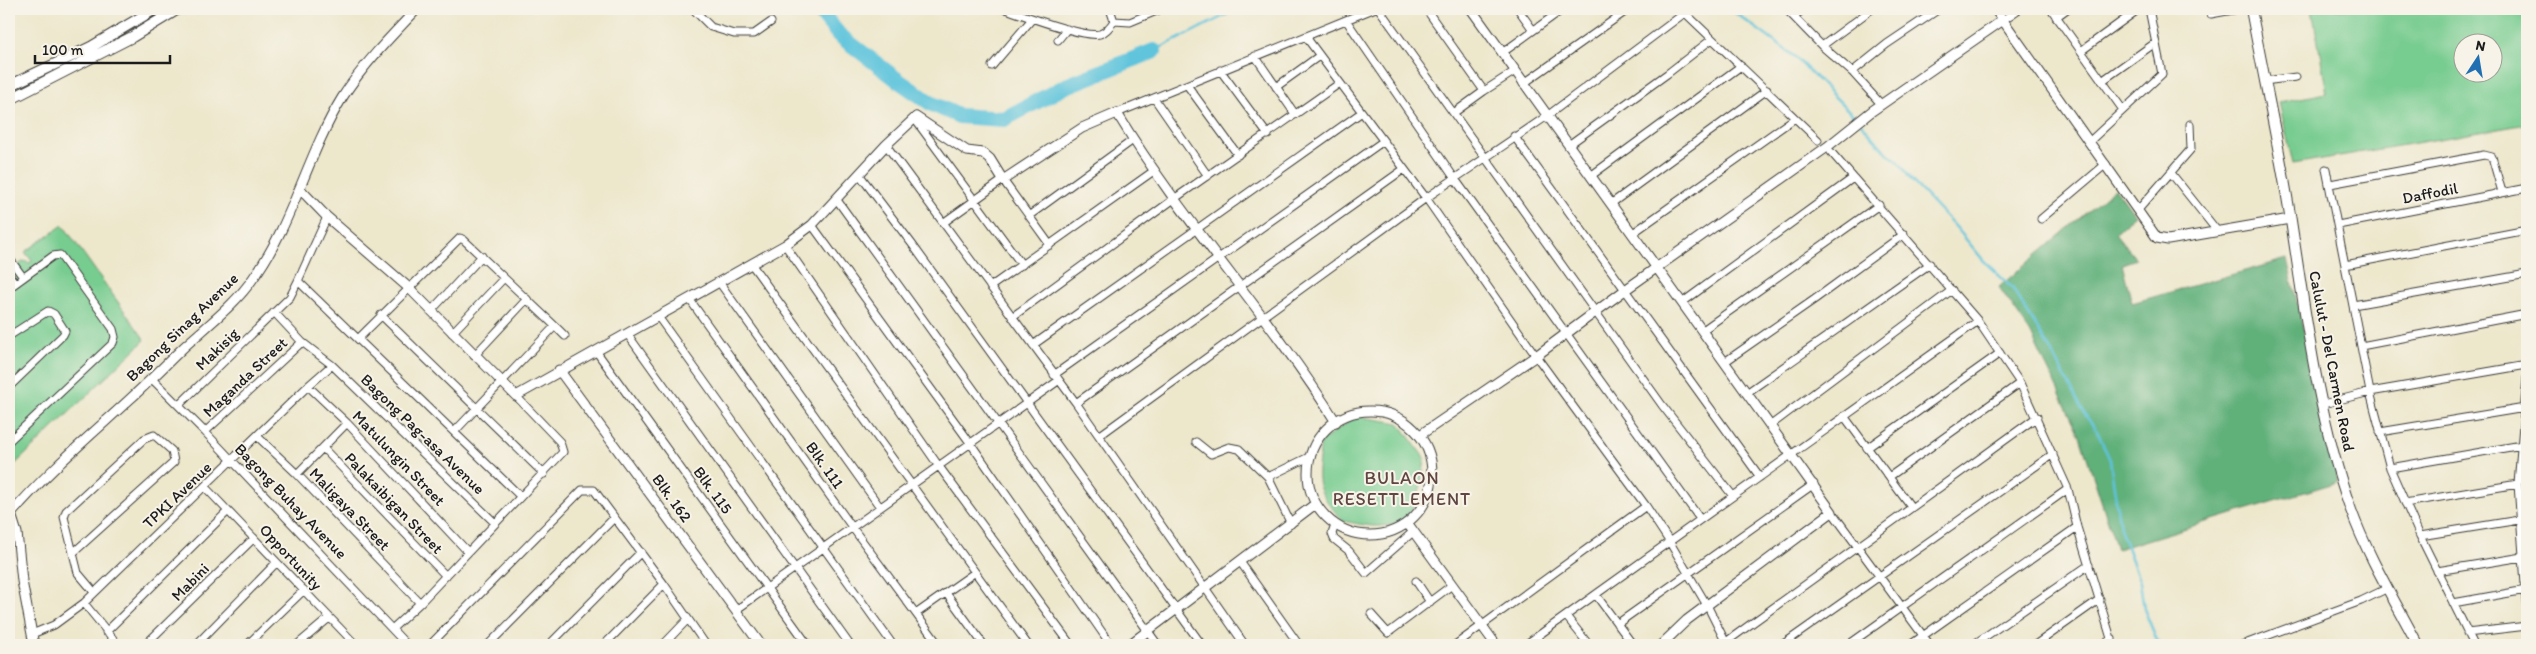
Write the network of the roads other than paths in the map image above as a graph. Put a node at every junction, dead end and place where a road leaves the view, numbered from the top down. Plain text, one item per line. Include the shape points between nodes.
1 (155, 9) edge
2 (178, 9) edge
3 (417, 9) edge
4 (693, 9) edge
5 (1006, 9) edge
6 (1110, 9) edge
7 (1161, 9) edge
8 (1373, 9) edge
9 (1379, 9) edge
10 (1426, 9) edge
11 (1471, 9) edge
12 (1518, 9) edge
13 (1563, 9) edge
14 (1629, 9) edge
15 (1786, 9) edge
16 (1804, 9) edge
17 (1872, 9) edge
18 (1939, 9) edge
19 (1995, 9) edge
20 (2019, 9) edge
21 (2051, 9) edge
22 (2067, 9) edge
23 (2139, 9) edge
24 (2149, 9) edge
25 (2238, 9) edge
26 (2251, 9) edge
27 (1685, 10) edge
28 (2211, 14) dead end
29 (1794, 16) junction
30 (2056, 17) junction
31 (1032, 19) junction
32 (1346, 20) junction
33 (2003, 20) junction
34 (1114, 21) junction
35 (772, 22) dead end
36 (1067, 29) junction
37 (1534, 30) junction
38 (1306, 37) junction
39 (1712, 39) junction
40 (1058, 40) dead end
41 (2155, 43) junction
42 (1822, 46) junction
43 (2081, 51) junction
44 (1502, 53) junction
45 (1255, 56) junction
46 (1319, 56) junction
47 (992, 66) dead end
48 (1741, 66) junction
49 (1220, 70) junction
50 (1515, 71) junction
51 (1852, 72) junction
52 (2296, 77) dead end
53 (2102, 81) junction
54 (2264, 81) junction
55 (1340, 83) junction
56 (1187, 84) junction
57 (1524, 84) junction
58 (9, 86) edge
59 (1276, 87) junction
60 (1767, 90) junction
61 (1484, 91) junction
62 (1154, 98) junction
63 (9, 100) edge
64 (1881, 104) junction
65 (2124, 110) junction
66 (1362, 112) junction
67 (1455, 112) junction
68 (1117, 113) junction
69 (1295, 114) junction
70 (1547, 116) junction
71 (914, 118) junction
72 (1795, 118) junction
73 (2190, 124) dead end
74 (1268, 135) junction
75 (1514, 136) junction
76 (1134, 140) junction
77 (1818, 140) dead end
78 (2090, 141) junction
79 (1382, 142) junction
80 (1570, 144) junction
81 (886, 145) junction
82 (1831, 152) dead end
83 (1238, 155) junction
84 (1486, 156) junction
85 (2106, 164) junction
86 (1404, 169) junction
87 (2326, 169) dead end
88 (1155, 170) junction
89 (2171, 173) junction
90 (859, 174) junction
91 (1592, 175) junction
92 (1208, 176) junction
93 (1455, 178) junction
94 (1853, 178) junction
95 (1003, 180) junction
96 (2330, 184) junction
97 (2527, 188) edge
98 (301, 190) junction
99 (2502, 192) junction
100 (1426, 198) junction
101 (1174, 199) junction
102 (837, 200) junction
103 (976, 200) junction
104 (1612, 204) junction
105 (1879, 205) junction
106 (2138, 210) junction
107 (1030, 215) junction
108 (327, 217) junction
109 (2040, 219) dead end
110 (2290, 219) junction
111 (943, 223) junction
112 (812, 225) junction
113 (2338, 225) junction
114 (1197, 229) junction
115 (2527, 230) edge
116 (2218, 232) junction
117 (1633, 233) junction
118 (1904, 234) junction
119 (785, 245) junction
120 (1050, 245) junction
121 (482, 256) junction
122 (1218, 257) junction
123 (9, 258) edge
124 (1930, 264) junction
125 (2346, 264) junction
126 (752, 265) junction
127 (1022, 265) junction
128 (1658, 267) junction
129 (2527, 274) edge
130 (9, 275) edge
131 (23, 278) junction
132 (504, 278) junction
133 (298, 281) junction
134 (719, 282) junction
135 (12, 286) edge
136 (1239, 286) junction
137 (990, 287) junction
138 (409, 288) junction
139 (1626, 290) junction
140 (1952, 290) junction
141 (527, 299) junction
142 (690, 300) junction
143 (1683, 302) junction
144 (2353, 305) junction
145 (431, 310) junction
146 (274, 312) junction
147 (1596, 312) junction
148 (2527, 314) edge
149 (381, 315) junction
150 (1263, 316) junction
151 (1012, 317) junction
152 (659, 318) junction
153 (1978, 321) junction
154 (555, 326) junction
155 (1704, 330) junction
156 (452, 333) junction
157 (1566, 333) junction
158 (628, 335) junction
159 (9, 336) edge
160 (565, 336) dead end
161 (358, 339) junction
162 (302, 342) junction
163 (1033, 345) junction
164 (2361, 346) junction
165 (596, 351) junction
166 (2000, 353) junction
167 (474, 356) junction
168 (1536, 356) junction
169 (1726, 361) junction
170 (332, 365) junction
171 (2527, 365) edge
172 (559, 370) junction
173 (1056, 378) junction
174 (2527, 378) edge
175 (152, 379) junction
176 (501, 381) junction
177 (2020, 383) junction
178 (308, 386) junction
179 (9, 387) edge
180 (1748, 392) junction
181 (2370, 392) junction
182 (516, 396) junction
183 (1076, 403) junction
184 (1025, 404) junction
185 (2323, 404) junction
186 (179, 405) junction
187 (477, 408) junction
188 (2525, 408) junction
189 (1844, 416) junction
190 (2037, 417) junction
191 (1336, 422) junction
192 (347, 423) junction
193 (998, 423) junction
194 (1771, 425) junction
195 (455, 431) junction
196 (206, 432) junction
197 (2380, 432) junction
198 (1420, 435) junction
199 (1099, 436) junction
200 (258, 437) junction
201 (9, 442) edge
202 (1196, 442) dead end
203 (971, 444) junction
204 (2522, 445) junction
205 (323, 448) junction
206 (1867, 448) junction
207 (1792, 454) junction
208 (2053, 454) junction
209 (1311, 456) junction
210 (233, 460) junction
211 (938, 465) junction
212 (2390, 468) junction
213 (297, 474) junction
214 (544, 474) junction
215 (1268, 477) junction
216 (1760, 477) junction
217 (1889, 477) junction
218 (1814, 484) junction
219 (2518, 484) junction
220 (911, 486) junction
221 (205, 487) junction
222 (2068, 489) junction
223 (520, 496) junction
224 (1733, 496) junction
225 (2405, 502) junction
226 (1314, 505) junction
227 (1646, 506) junction
228 (880, 507) junction
229 (1912, 507) junction
230 (228, 511) junction
231 (1832, 512) junction
232 (10, 514) edge
233 (614, 518) junction
234 (1700, 519) junction
235 (2519, 520) junction
236 (495, 523) junction
237 (1291, 524) junction
238 (1334, 525) junction
239 (852, 527) junction
240 (1411, 527) junction
241 (2077, 527) junction
242 (2420, 536) junction
243 (254, 538) junction
244 (1669, 541) junction
245 (1858, 545) junction
246 (823, 548) junction
247 (468, 552) junction
248 (641, 552) junction
249 (73, 554) junction
250 (2523, 557) junction
251 (276, 562) junction
252 (1241, 563) junction
253 (2089, 565) junction
254 (796, 568) junction
255 (2437, 570) junction
256 (974, 573) junction
257 (1689, 575) junction
258 (1879, 575) junction
259 (446, 576) junction
260 (1416, 581) dead end
261 (664, 584) junction
262 (1452, 585) junction
263 (767, 588) junction
264 (2388, 588) junction
265 (304, 590) junction
266 (1205, 590) junction
267 (2526, 590) junction
268 (94, 592) junction
269 (946, 593) junction
270 (1596, 595) junction
271 (2100, 599) junction
272 (1430, 602) junction
273 (84, 603) junction
274 (420, 603) junction
275 (2453, 603) junction
276 (1902, 606) junction
277 (1708, 607) junction
278 (736, 610) junction
279 (1176, 610) junction
280 (917, 613) junction
281 (2527, 613) edge
282 (1371, 614) dead end
283 (1566, 616) junction
284 (329, 618) junction
285 (688, 619) junction
286 (1617, 624) junction
287 (1482, 626) junction
288 (2527, 626) edge
289 (393, 628) junction
290 (1147, 630) junction
291 (106, 632) junction
292 (2467, 633) junction
293 (32, 634) junction
294 (1923, 636) junction
295 (1536, 637) junction
296 (1671, 641) edge
297 (2112, 642) edge
298 (1726, 644) edge
299 (34, 645) edge
300 (118, 645) edge
301 (145, 645) edge
302 (196, 645) edge
303 (247, 645) edge
304 (297, 645) edge
305 (356, 645) edge
306 (407, 645) edge
307 (430, 645) edge
308 (488, 645) edge
309 (549, 645) edge
310 (604, 645) edge
311 (664, 645) edge
312 (706, 645) edge
313 (761, 645) edge
314 (808, 645) edge
315 (850, 645) edge
316 (893, 645) edge
317 (939, 645) edge
318 (984, 645) edge
319 (1028, 645) edge
320 (1071, 645) edge
321 (1111, 645) edge
322 (1129, 645) edge
323 (1158, 645) edge
324 (1202, 645) edge
325 (1245, 645) edge
326 (1299, 645) edge
327 (1455, 645) edge
328 (1496, 645) edge
329 (1525, 645) edge
330 (1542, 645) edge
331 (1589, 645) edge
332 (1633, 645) edge
333 (1661, 645) edge
334 (1782, 645) edge
335 (1848, 645) edge
336 (1910, 645) edge
337 (1930, 645) edge
338 (1973, 645) edge
339 (2035, 645) edge
340 (2102, 645) edge
341 (2242, 645) edge
342 (2418, 645) edge
343 (2474, 645) edge

1 - 58 main road via 91,47
2 - 63 main road via 132,37
3 - 98 street, Bagong Sinag Avenue via 342,98 318,145
4 - 35 street via 711,27 734,34 754,34
5 - 31 street
6 - 34 street
7 - 34 street via 1125,23
8 - 32 street
9 - 67 street
10 - 61 street
11 - 44 street
12 - 37 street
13 - 37 street
14 - 57 street
15 - 29 street
16 - 29 street
17 - 42 street
18 - 51 street via 1886,44
19 - 33 street
20 - 33 street
21 - 30 street
22 - 30 street
23 - 43 street
24 - 41 street
25 - 28 street
26 - 54 main road, Calulut - Del Carmen Road
27 - 39 street
27 - 70 street
29 - 42 street
30 - 43 street
31 - 36 street
31 - 47 street
32 - 38 street
32 - 93 street
33 - 64 street
33 - 78 street
34 - 36 street via 1101,34
36 - 40 street
37 - 44 street
38 - 45 street
38 - 46 street
39 - 48 street
39 - 80 street
41 - 53 street
41 - 65 street via 2162,74
42 - 51 street
43 - 53 street
44 - 50 street
45 - 49 street
45 - 59 street
46 - 55 street
46 - 59 street
48 - 60 street
48 - 91 street
49 - 56 street
49 - 74 street
50 - 57 street
50 - 61 street
51 - 64 street
52 - 54 street
53 - 65 street
54 - 110 main road, Calulut - Del Carmen Road
55 - 66 street
55 - 69 street
56 - 62 street
56 - 83 street
57 - 70 street
59 - 69 street
60 - 72 street
60 - 104 street
61 - 67 street
62 - 68 street
62 - 92 street
64 - 128 street
65 - 78 street
66 - 79 street
66 - 114 street
67 - 84 street
68 - 76 street
68 - 95 street via 1082,128
69 - 74 street
70 - 75 street
70 - 80 street
71 - 81 street
71 - 95 street via 918,117 967,151 983,153
71 - 103 street
72 - 77 street
72 - 117 street
73 - 89 street via 2191,149
74 - 83 street
75 - 84 street
75 - 139 street
76 - 88 street
76 - 107 street
78 - 85 street
79 - 86 street
79 - 122 street
80 - 91 street
81 - 90 street
81 - 111 street
82 - 94 street
83 - 92 street
84 - 93 street
84 - 147 street
85 - 106 street
85 - 109 street
86 - 100 street
86 - 136 street
87 - 96 street
88 - 101 street
88 - 120 street
89 - 106 street
89 - 116 street
90 - 102 street
90 - 184 street
91 - 104 street
92 - 101 street
93 - 100 street
93 - 157 street
94 - 105 street
94 - 143 street
95 - 103 street
95 - 107 street
96 - 99 street via 2484,155 2492,157
96 - 113 street
97 - 99 street, Daffodil
98 - 108 street
98 - 175 street, Bagong Sinag Avenue via 254,278
99 - 113 street, Daffodil
100 - 150 street
100 - 168 street
101 - 114 street
101 - 151 street
102 - 112 street
102 - 193 street
103 - 111 street
103 - 127 street
104 - 117 street
105 - 118 street
105 - 155 street
106 - 116 street via 2159,240
107 - 120 street
108 - 133 street, Makisig
108 - 138 street
110 - 116 street
110 - 185 main road, Calulut - Del Carmen Road via 2307,330
111 - 137 street
112 - 119 street
112 - 203 street
113 - 125 street
114 - 122 street
114 - 163 street
115 - 125 street
117 - 128 street
118 - 124 street
118 - 169 street
119 - 126 street
119 - 211 street
120 - 127 street
121 - 132 street
121 - 138 street via 464,240 456,239
121 - 145 street
122 - 136 street
122 - 173 street
123 - 131 street
124 - 140 street
124 - 180 street
125 - 144 street
126 - 134 street
126 - 220 street
127 - 137 street
128 - 139 street
128 - 143 street
129 - 144 street
130 - 135 street
131 - 135 street
131 - 201 street via 53,256 61,256 113,329 115,337 113,343
132 - 141 street
132 - 156 street
133 - 146 street, Makisig via 290,297
133 - 161 street
134 - 142 street
134 - 228 street
136 - 150 street
136 - 183 street
137 - 151 street
138 - 145 street
138 - 149 street
139 - 147 street
139 - 216 street
140 - 153 street
140 - 194 street
141 - 154 street
141 - 167 street
142 - 152 street
142 - 239 street, Blk. 111
143 - 155 street
144 - 164 street
145 - 156 street
146 - 162 street, Bagong Pag-asa Avenue
146 - 186 street, Makisig
147 - 157 street
147 - 224 street via 1662,405
148 - 164 street
149 - 161 street
149 - 187 street
150 - 191 street
150 - 199 street
151 - 163 street
152 - 158 street
152 - 246 street
153 - 166 street
153 - 189 street
154 - 160 street
154 - 176 street
155 - 169 street
156 - 167 street
157 - 168 street
157 - 234 street
158 - 165 street
158 - 254 street
159 - 179 street via 47,312 54,314 65,331
161 - 195 street
162 - 170 street, Bagong Pag-asa Avenue
162 - 196 street, Maganda Street
163 - 173 street
164 - 181 street
165 - 172 street
165 - 263 street, Blk. 115
166 - 177 street
166 - 206 street
167 - 176 street
168 - 198 street
168 - 227 street
169 - 180 street
170 - 178 street, TPKI Avenue
170 - 236 street, Bagong Pag-asa Avenue
171 - 181 street
172 - 182 street
172 - 278 street, Blk. 162
173 - 183 street
173 - 184 street
174 - 188 street
175 - 186 street, Bagong Buhay Avenue
175 - 232 street, Bagong Sinag Avenue via 74,449
176 - 182 street
176 - 187 street
177 - 190 street
177 - 217 street
178 - 192 street, Matulungin Street
178 - 200 street, TPKI Avenue
180 - 194 street
181 - 185 street
181 - 197 street
182 - 214 street via 563,446 563,452
183 - 199 street
184 - 193 street
184 - 279 street
185 - 264 main road, Calulut - Del Carmen Road via 2351,511
186 - 196 street, Bagong Buhay Avenue
187 - 195 street
187 - 214 street
188 - 197 street
188 - 204 street
189 - 206 street
189 - 207 street
190 - 208 street
190 - 229 street
191 - 198 street via 1352,414 1373,412 1398,418
191 - 209 street via 1314,445
192 - 205 street
192 - 247 street, Matulungin Street
193 - 203 street
193 - 290 street
194 - 207 street
195 - 223 street
196 - 210 street, Bagong Buhay Avenue
197 - 212 street
198 - 240 street via 1431,458 1433,478 1426,502
199 - 266 street
200 - 210 street, TPKI Avenue
200 - 213 street, Maligaya Street
202 - 215 street via 1211,454 1229,447 1239,449
203 - 211 street
203 - 321 street
204 - 212 street
204 - 219 street
205 - 213 street
205 - 259 street, Palakaibigan Street
206 - 217 street
207 - 216 street
207 - 218 street
208 - 222 street
208 - 258 street
209 - 215 street
209 - 226 street via 1308,485
210 - 221 street, TPKI Avenue
210 - 289 street, Bagong Buhay Avenue
211 - 220 street
211 - 320 street
212 - 225 street
213 - 274 street, Maligaya Street
214 - 223 street
215 - 237 street
216 - 224 street
217 - 229 street
218 - 231 street
218 - 257 street
219 - 225 street
219 - 235 street
220 - 228 street
220 - 256 street
221 - 230 street, Opportunity
221 - 268 street, TPKI Avenue
222 - 241 street
222 - 276 street
223 - 236 street
224 - 234 street
225 - 242 street
226 - 237 street
226 - 238 street
227 - 244 street
227 - 287 street
228 - 239 street
229 - 245 street
230 - 243 street, Opportunity
230 - 291 street
231 - 245 street
231 - 277 street
232 - 293 street via 17,533
233 - 248 street
233 - 307 street via 594,490 582,490
233 - 308 street
234 - 244 street
235 - 242 street
235 - 250 street
236 - 247 street
237 - 252 street
238 - 240 street via 1362,534
238 - 240 street via 1334,539 1349,551 1366,573
239 - 246 street
239 - 280 street, Blk. 111
240 - 262 street
241 - 253 street
241 - 294 street
242 - 255 street
243 - 251 street, Opportunity
243 - 301 street, Mabini
244 - 257 street
244 - 270 street
245 - 258 street
245 - 298 street
246 - 254 street
246 - 316 street
247 - 259 street
248 - 261 street
248 - 309 street
249 - 249 street via 64,517 66,511 144,439 154,435 172,451 174,462
249 - 268 street via 78,573
250 - 255 street
250 - 267 street
251 - 265 street, Opportunity
251 - 302 street
252 - 266 street
252 - 326 street
253 - 271 street
253 - 338 street
254 - 263 street
254 - 315 street
255 - 275 street
256 - 269 street
256 - 319 street
257 - 277 street
257 - 286 street
258 - 276 street
258 - 334 street
259 - 274 street
260 - 272 street
261 - 285 street
261 - 310 street
262 - 272 street
262 - 287 street
263 - 278 street
263 - 314 street, Blk. 115
264 - 341 street
264 - 342 main road, Calulut - Del Carmen Road
265 - 284 street, Opportunity
265 - 303 street
266 - 279 street
266 - 325 street
267 - 275 street
267 - 281 street
268 - 273 street, TPKI Avenue
269 - 280 street
269 - 318 street
270 - 283 street
270 - 286 street
271 - 297 street
271 - 339 street
272 - 282 street via 1388,633
273 - 291 street
273 - 293 street, TPKI Avenue via 54,625
274 - 289 street
275 - 292 street
276 - 294 street
276 - 335 street
277 - 296 street via 1687,620
277 - 298 street
278 - 313 street, Blk. 162
279 - 290 street
279 - 324 street
280 - 317 street, Blk. 111
283 - 295 street
283 - 331 street
284 - 304 street
284 - 305 street, Opportunity
285 - 311 street
285 - 312 street
286 - 332 street
287 - 327 street
287 - 328 street
288 - 292 street
289 - 306 street, Bagong Buhay Avenue
290 - 322 street
290 - 323 street
291 - 300 street
292 - 343 street
293 - 299 street
294 - 336 street
294 - 337 street
295 - 329 street
295 - 330 street
296 - 333 street
297 - 340 street

